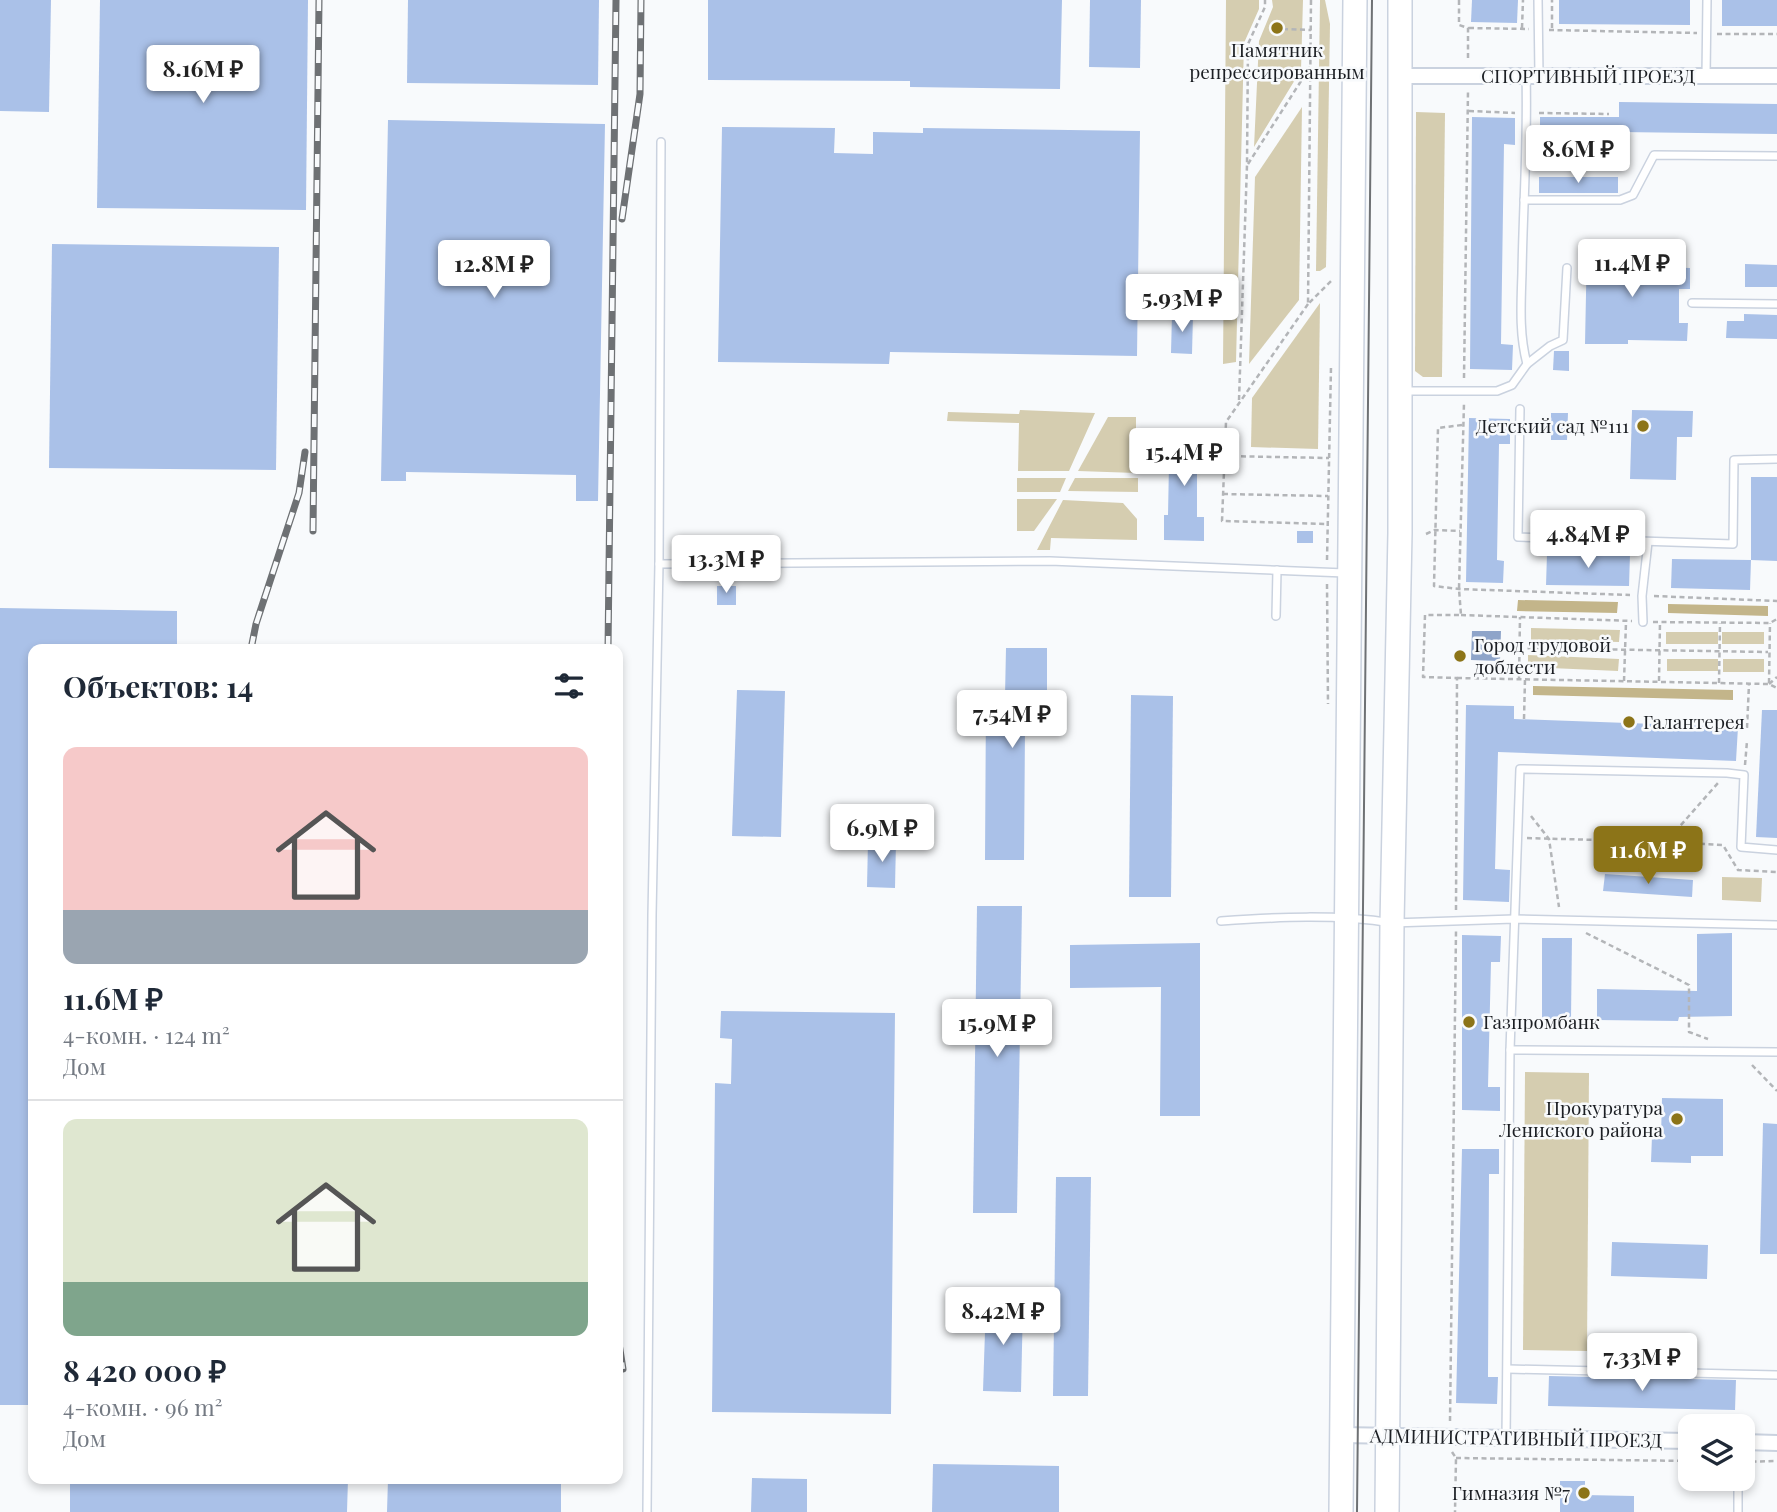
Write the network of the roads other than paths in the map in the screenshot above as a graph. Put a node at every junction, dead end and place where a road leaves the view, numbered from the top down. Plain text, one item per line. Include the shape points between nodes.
1 (1355, 0) edge
2 (1400, 0) edge
3 (1538, 0) edge
4 (1707, 0) edge
5 (1533, 75) junction
6 (1400, 76) junction
7 (1777, 76) edge
8 (1706, 77) junction
9 (661, 142) dead end
10 (1777, 156) edge
11 (1524, 200) junction
12 (1567, 268) dead end
13 (1692, 303) dead end
14 (1777, 304) edge
15 (1527, 364) junction
16 (1400, 391) junction
17 (1520, 409) dead end
18 (1777, 459) edge
19 (1648, 542) junction
20 (659, 564) junction
21 (1277, 570) junction
22 (1349, 573) junction
23 (1276, 615) dead end
24 (1643, 622) dead end
25 (1777, 850) edge
26 (1346, 919) junction
27 (1514, 919) junction
28 (1221, 921) dead end
29 (1392, 923) junction
30 (1777, 925) edge
31 (1510, 1050) junction
32 (1777, 1052) edge
33 (1508, 1368) junction
34 (1777, 1375) edge
35 (1341, 1434) junction
36 (1387, 1435) junction
37 (1506, 1439) junction
38 (1678, 1441) edge
39 (1755, 1442) edge
40 (1777, 1443) edge
41 (1738, 1491) edge
42 (647, 1512) edge
43 (1341, 1512) edge
44 (1387, 1512) edge
45 (1738, 1512) edge

1 - 22 highway
2 - 6 highway
3 - 5 lane
4 - 8 lane
5 - 6 street, СПОРТИВНЫЙ ПРОЕЗД
5 - 8 street, СПОРТИВНЫЙ ПРОЕЗД
5 - 11 lane
6 - 16 highway
7 - 8 street, СПОРТИВНЫЙ ПРОЕЗД
9 - 20 lane
10 - 11 lane via 1654,155 1633,195 1620,200
11 - 15 lane via 1521,342
12 - 15 lane via 1563,340
13 - 14 lane
15 - 16 lane via 1512,385 1497,391
16 - 29 highway
17 - 19 lane via 1518,537
18 - 19 lane via 1734,460 1733,544
19 - 24 lane
20 - 21 lane via 1050,561
20 - 42 lane
21 - 22 lane
21 - 23 lane
22 - 26 highway
25 - 27 lane via 1741,847 1744,775 1520,769
26 - 28 lane
26 - 29 lane
26 - 35 highway
27 - 29 lane
27 - 30 lane
27 - 31 lane
29 - 36 highway
31 - 32 lane
31 - 33 lane
33 - 34 lane
33 - 37 lane
35 - 36 street, АДМИНИСТРАТИВНЫЙ ПРОЕЗД
35 - 43 highway
36 - 37 street, АДМИНИСТРАТИВНЫЙ ПРОЕЗД
36 - 44 highway
37 - 38 street, АДМИНИСТРАТИВНЫЙ ПРОЕЗД
39 - 40 street
41 - 45 lane

